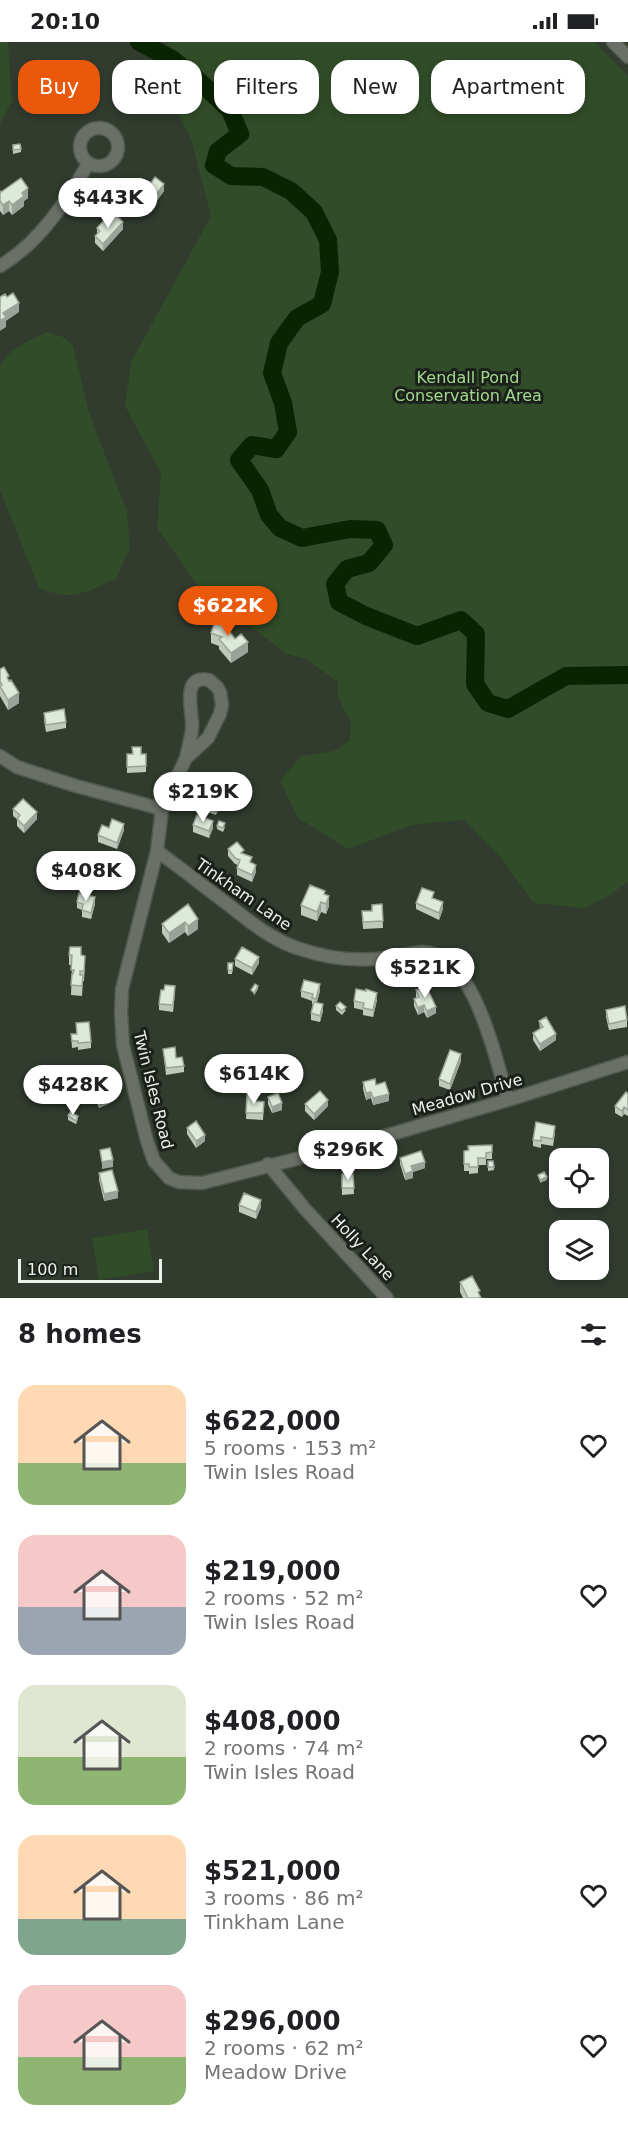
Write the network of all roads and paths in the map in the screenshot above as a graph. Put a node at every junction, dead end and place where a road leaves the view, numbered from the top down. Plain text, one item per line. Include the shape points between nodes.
1 (613, 42) edge
2 (628, 57) edge
3 (88, 164) dead end
4 (0, 266) edge
5 (0, 756) edge
6 (186, 758) junction
7 (162, 809) junction
8 (157, 851) junction
9 (628, 1062) edge
10 (508, 1100) junction
11 (268, 1164) junction
12 (174, 1180) joint
13 (387, 1298) edge

1 - 2 street
3 - 4 street via 39,234
5 - 7 street via 17,767
6 - 6 street, Twin Isles Road via 208,738 220,714 220,692 209,680 198,681 189,691 192,729
6 - 7 street, Twin Isles Road
7 - 8 street, Twin Isles Road
8 - 10 street, Tinkham Lane via 258,927 297,948 341,959 422,952 438,955 459,973 471,992
8 - 12 street, Twin Isles Road via 122,989 121,1012 123,1045 147,1141 154,1161
9 - 10 street, Meadow Drive
10 - 11 street, Meadow Drive via 378,1138
11 - 12 street, Meadow Drive via 202,1183
11 - 13 street, Holly Lane

